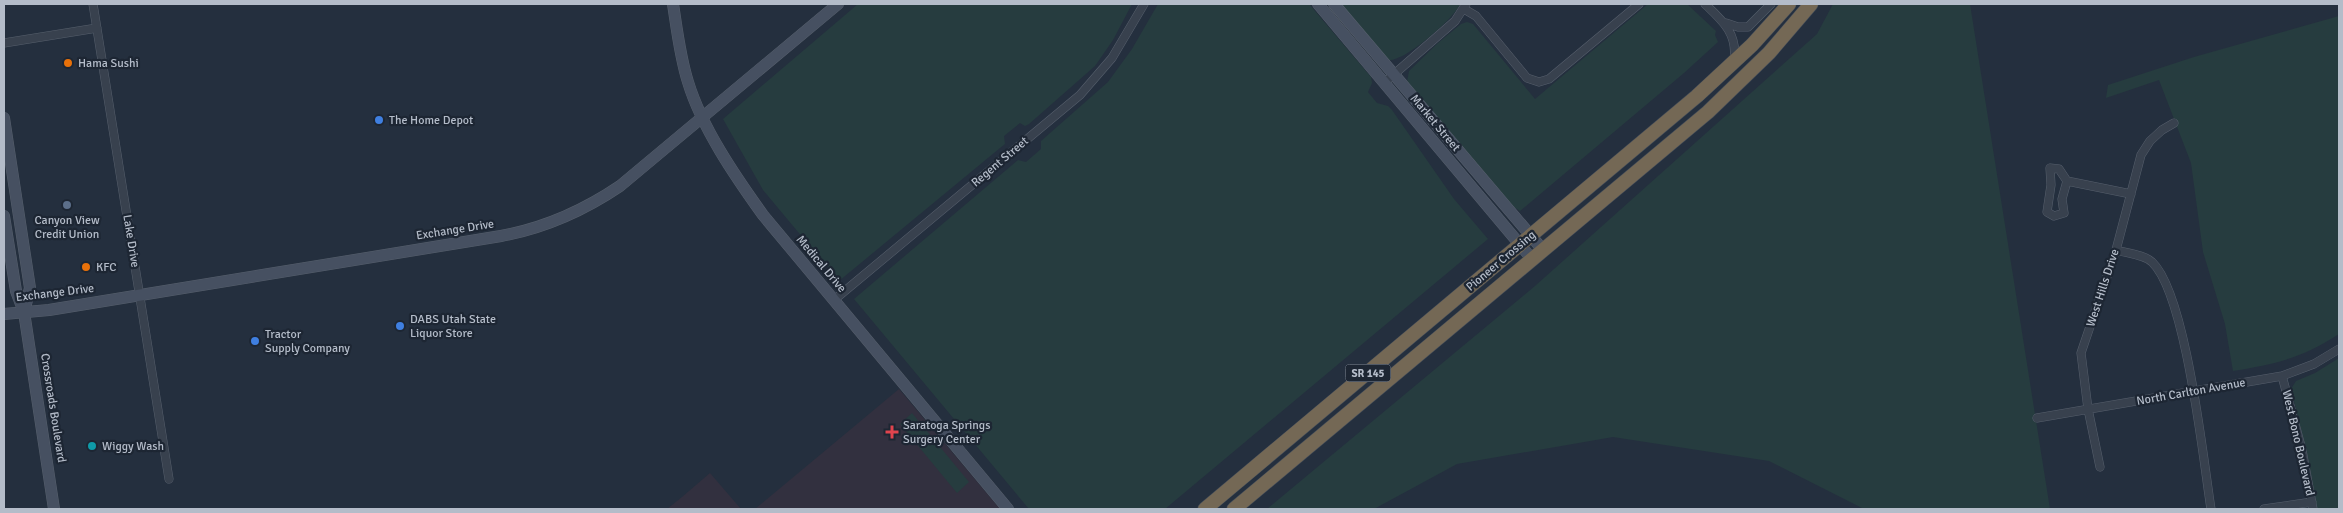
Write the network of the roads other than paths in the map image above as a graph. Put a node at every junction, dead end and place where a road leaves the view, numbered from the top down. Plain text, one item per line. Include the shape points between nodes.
1 (93, 4) edge
2 (673, 4) edge
3 (838, 4) edge
4 (1144, 4) edge
5 (1318, 4) edge
6 (1334, 4) edge
7 (1639, 4) edge
8 (1705, 4) edge
9 (1771, 4) edge
10 (1789, 4) edge
11 (1811, 4) edge
12 (1465, 6) edge
13 (1726, 23) junction
14 (97, 28) junction
15 (4, 44) edge
16 (1734, 63) junction
17 (1394, 74) junction
18 (1384, 83) junction
19 (703, 117) junction
20 (4, 118) edge
21 (2174, 123) dead end
22 (2067, 181) junction
23 (2131, 194) junction
24 (4, 216) edge
25 (1525, 241) junction
26 (1543, 250) junction
27 (2116, 250) junction
28 (1532, 260) junction
29 (140, 295) junction
30 (834, 300) junction
31 (24, 312) junction
32 (4, 314) edge
33 (2339, 349) edge
34 (2282, 376) junction
35 (2192, 392) junction
36 (2088, 409) junction
37 (2037, 418) dead end
38 (2100, 468) dead end
39 (169, 479) dead end
40 (2312, 506) edge
41 (54, 509) edge
42 (1008, 509) edge
43 (1206, 509) edge
44 (1234, 509) edge
45 (2210, 509) edge
46 (2264, 509) edge

1 - 14 street, Lake Drive
2 - 19 street, Medical Drive via 687,81
3 - 19 street, Exchange Drive
4 - 30 street, Regent Street via 1112,58 1080,94
5 - 18 street, Market Street
6 - 17 street, Market Street
7 - 12 street via 1549,79 1539,82 1527,78
8 - 13 street
9 - 13 street via 1748,27
10 - 16 highway, Pioneer Crossing / SR 145
11 - 26 highway, Pioneer Crossing / SR 145 via 1730,92
12 - 17 street via 1455,21
13 - 16 street via 1734,45
14 - 15 street
14 - 29 street, Lake Drive
16 - 25 highway, Pioneer Crossing / SR 145
17 - 18 street
17 - 25 street, Market Street
18 - 25 street, Market Street
19 - 29 street, Exchange Drive via 606,195 577,212 536,228
19 - 30 street, Medical Drive via 753,201
20 - 31 street, Crossroads Boulevard via 30,288
21 - 23 street, West Hills Drive via 2150,141 2141,155
22 - 22 street via 2062,199 2064,213 2054,216 2047,212 2050,168 2059,169
22 - 23 street
23 - 27 street, West Hills Drive
24 - 31 street, Crossroads Boulevard via 16,291
25 - 26 street, Market Street
25 - 28 street, Market Street
25 - 43 highway, Pioneer Crossing / SR 145
26 - 28 highway, Pioneer Crossing / SR 145
27 - 35 street via 2150,260 2163,274 2179,323
27 - 36 street, West Hills Drive via 2081,353
28 - 44 highway, Pioneer Crossing / SR 145
29 - 31 street, Exchange Drive
29 - 39 street, Lake Drive
30 - 42 street, Medical Drive
31 - 32 street, Exchange Drive
31 - 41 street, Crossroads Boulevard
33 - 34 street, North Carlton Avenue via 2314,364
34 - 35 street, North Carlton Avenue
34 - 40 street, West Bono Boulevard via 2302,450
35 - 36 street, North Carlton Avenue
35 - 45 street
36 - 37 street, North Carlton Avenue
36 - 38 street, West Hills Drive
40 - 46 street

